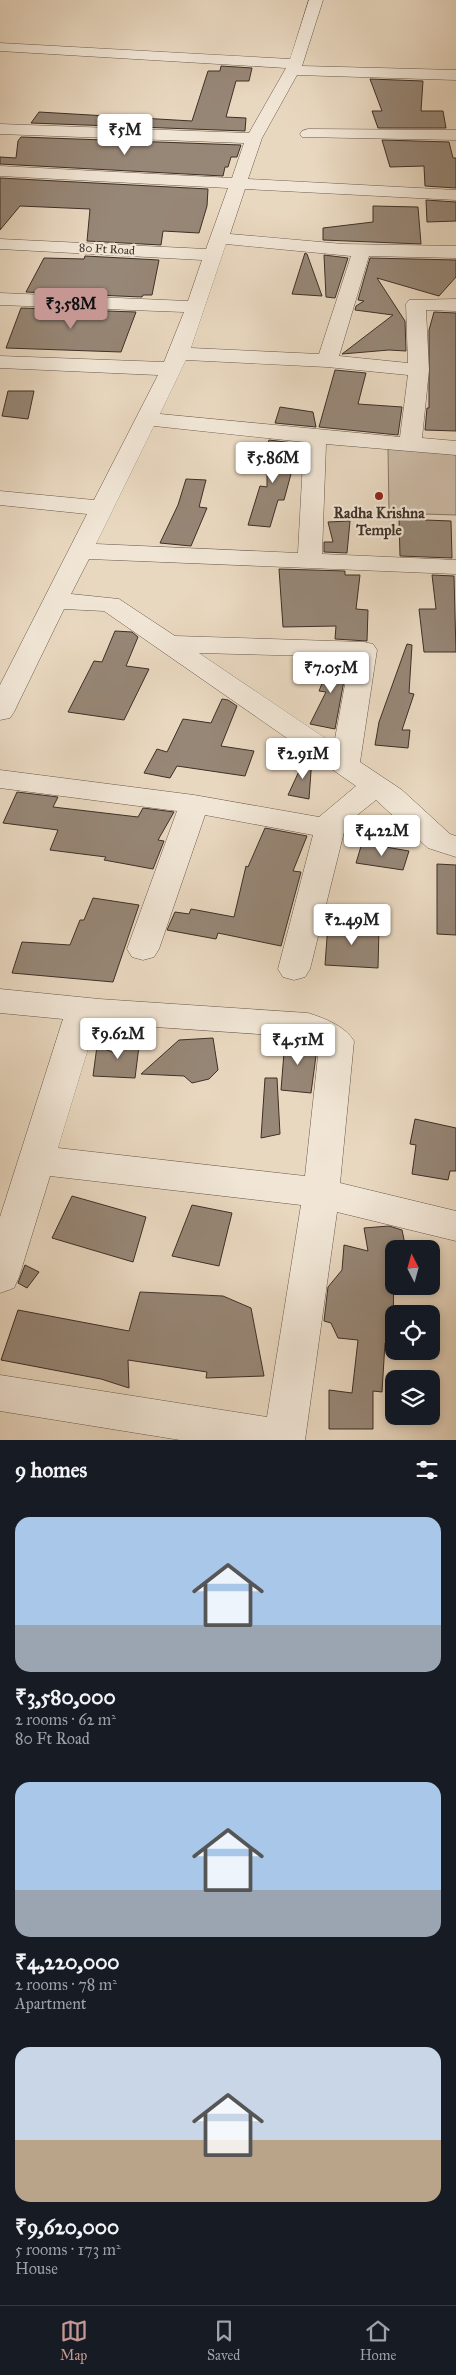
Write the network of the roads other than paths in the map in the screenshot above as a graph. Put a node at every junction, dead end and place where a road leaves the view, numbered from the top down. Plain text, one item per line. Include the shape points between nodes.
1 (316, 0) edge
2 (0, 47) edge
3 (295, 67) junction
4 (456, 75) edge
5 (0, 129) edge
6 (308, 134) dead end
7 (456, 135) edge
8 (254, 138) junction
9 (0, 171) edge
10 (238, 184) junction
11 (456, 195) edge
12 (0, 244) edge
13 (217, 246) junction
14 (362, 250) junction
15 (456, 252) edge
16 (0, 299) edge
17 (456, 305) edge
18 (196, 307) junction
19 (327, 361) junction
20 (0, 362) edge
21 (175, 362) junction
22 (419, 370) junction
23 (147, 418) junction
24 (315, 436) junction
25 (410, 444) junction
26 (456, 448) edge
27 (0, 498) edge
28 (102, 508) junction
29 (80, 551) junction
30 (310, 561) junction
31 (456, 568) edge
32 (55, 601) junction
33 (168, 644) junction
34 (7, 682) edge
35 (0, 712) edge
36 (345, 764) junction
37 (0, 779) edge
38 (376, 785) junction
39 (194, 804) junction
40 (330, 828) junction
41 (456, 847) edge
42 (143, 949) dead end
43 (294, 969) dead end
44 (0, 1001) edge
45 (84, 1010) junction
46 (38, 1160) junction
47 (321, 1194) junction
48 (456, 1226) edge
49 (0, 1278) edge
50 (0, 1393) edge
51 (284, 1439) edge

1 - 3 street
2 - 3 street
3 - 4 street
3 - 8 street
5 - 8 street
6 - 7 street
8 - 10 street
9 - 10 street
10 - 11 street
10 - 13 street
12 - 13 street, 80 Ft Road
13 - 14 street, 80 Ft Road
13 - 18 street
14 - 15 street, 80 Ft Road
14 - 19 street
16 - 18 street
17 - 22 street via 416,304
18 - 21 street
19 - 21 street
19 - 22 street
20 - 21 street
21 - 23 street
22 - 25 street
23 - 24 street
23 - 28 street
24 - 25 street
24 - 30 street
25 - 26 street
27 - 28 street
28 - 29 street
29 - 30 street
29 - 32 street
30 - 31 street
32 - 33 street via 110,604
32 - 34 street
33 - 36 street
33 - 36 street via 364,650
34 - 35 street
36 - 38 street
37 - 39 street
38 - 40 street via 332,820
38 - 41 street via 440,841
39 - 40 street
39 - 42 street
40 - 43 street
44 - 45 street
45 - 46 street
45 - 47 street via 308,1025 337,1041
46 - 47 street
46 - 49 street
47 - 48 street
47 - 51 street
50 - 51 street

